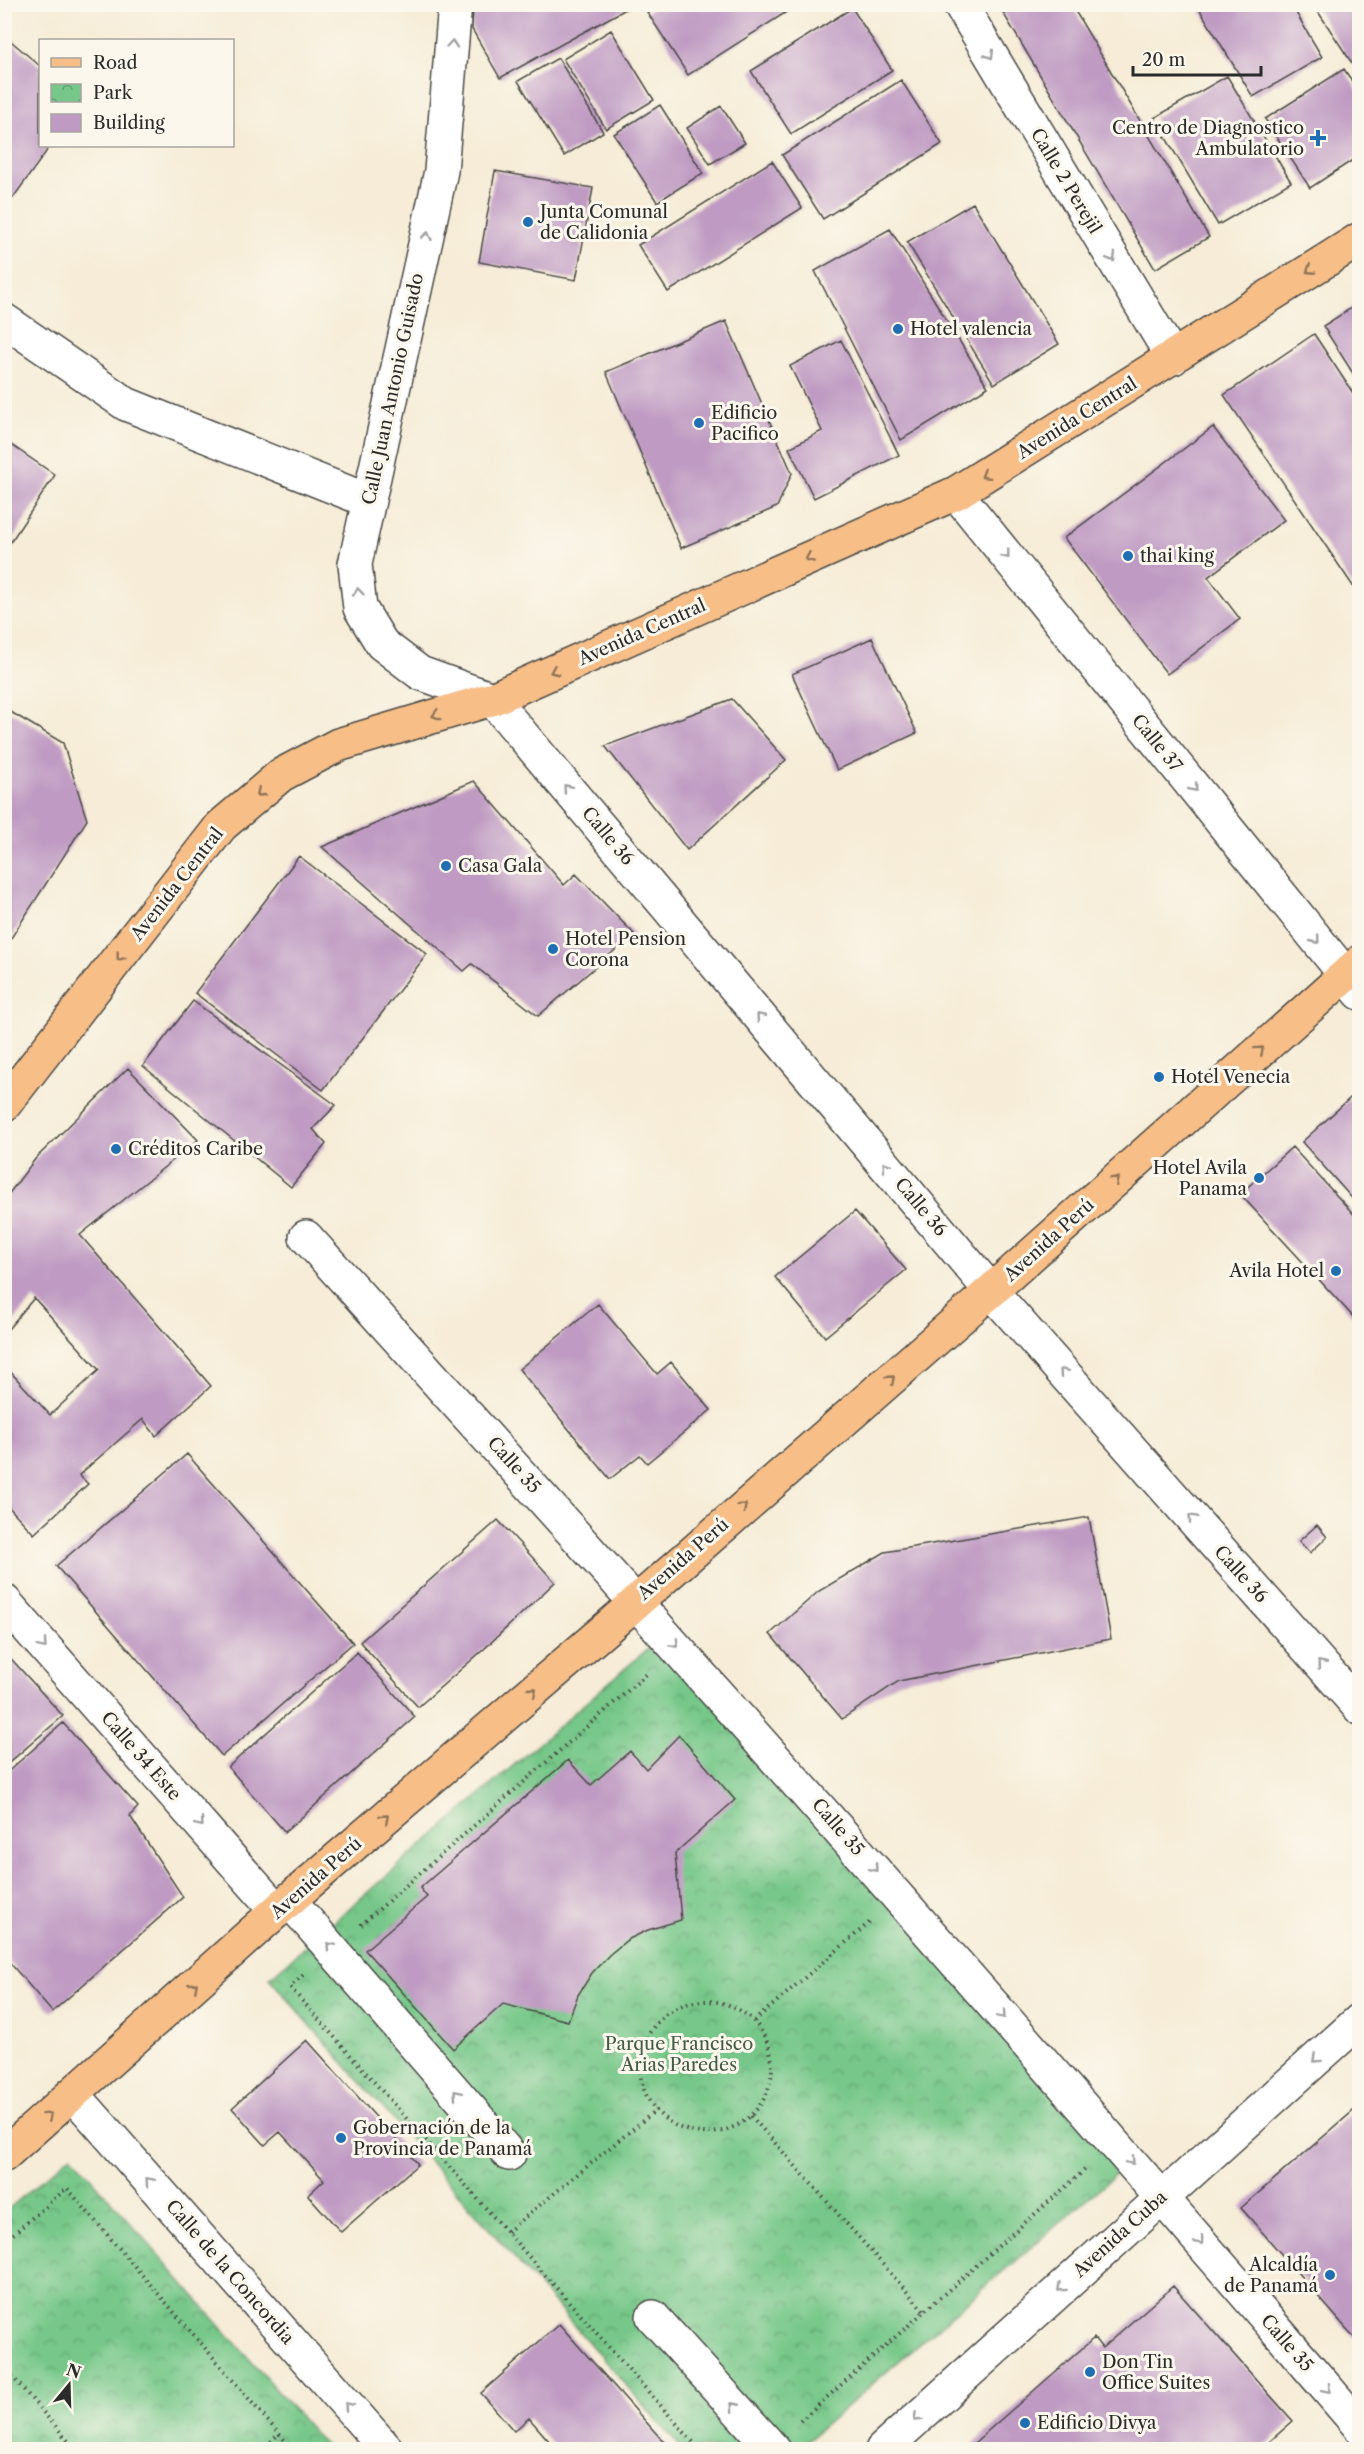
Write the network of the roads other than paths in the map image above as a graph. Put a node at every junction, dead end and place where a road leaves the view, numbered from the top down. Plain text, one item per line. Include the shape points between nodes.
1 (455, 4) edge
2 (960, 4) edge
3 (1359, 239) edge
4 (4, 320) edge
5 (1173, 358) junction
6 (956, 493) junction
7 (369, 501) junction
8 (492, 699) junction
9 (1354, 976) edge
10 (4, 1105) edge
11 (306, 1237) dead end
12 (992, 1291) junction
13 (636, 1600) junction
14 (4, 1601) edge
15 (1359, 1708) edge
16 (283, 1905) junction
17 (1359, 2020) edge
18 (73, 2094) junction
19 (509, 2154) dead end
20 (4, 2155) edge
21 (1162, 2196) junction
22 (653, 2317) dead end
23 (1359, 2427) edge
24 (772, 2448) edge
25 (387, 2450) edge
26 (882, 2450) edge

7 -> 1 street, Calle Juan Antonio Guisado via 441,171
2 -> 5 street, Calle 2 Perejil
3 -> 5 main road, Avenida Central
4 - 7 street via 126,404
5 -> 6 main road, Avenida Central
6 -> 8 main road, Avenida Central
6 -> 9 street, Calle 37
8 -> 7 street, Calle Juan Antonio Guisado via 420,673 376,635 360,608 355,564
8 -> 10 main road, Avenida Central via 338,745 281,775 221,826
12 -> 8 street, Calle 36
12 -> 9 main road, Avenida Perú
11 - 13 street, Calle 35
13 -> 12 main road, Avenida Perú
15 -> 12 street, Calle 36
16 -> 13 main road, Avenida Perú
13 -> 21 street, Calle 35
14 -> 16 street, Calle 34 Este
18 -> 16 main road, Avenida Perú
19 -> 16 street, Calle 34 Este via 333,1950
17 -> 21 street, Avenida Cuba
20 -> 18 main road, Avenida Perú
25 -> 18 street, Calle de la Concordia
21 -> 23 street, Calle 35
21 -> 26 street, Avenida Cuba
24 -> 22 street

